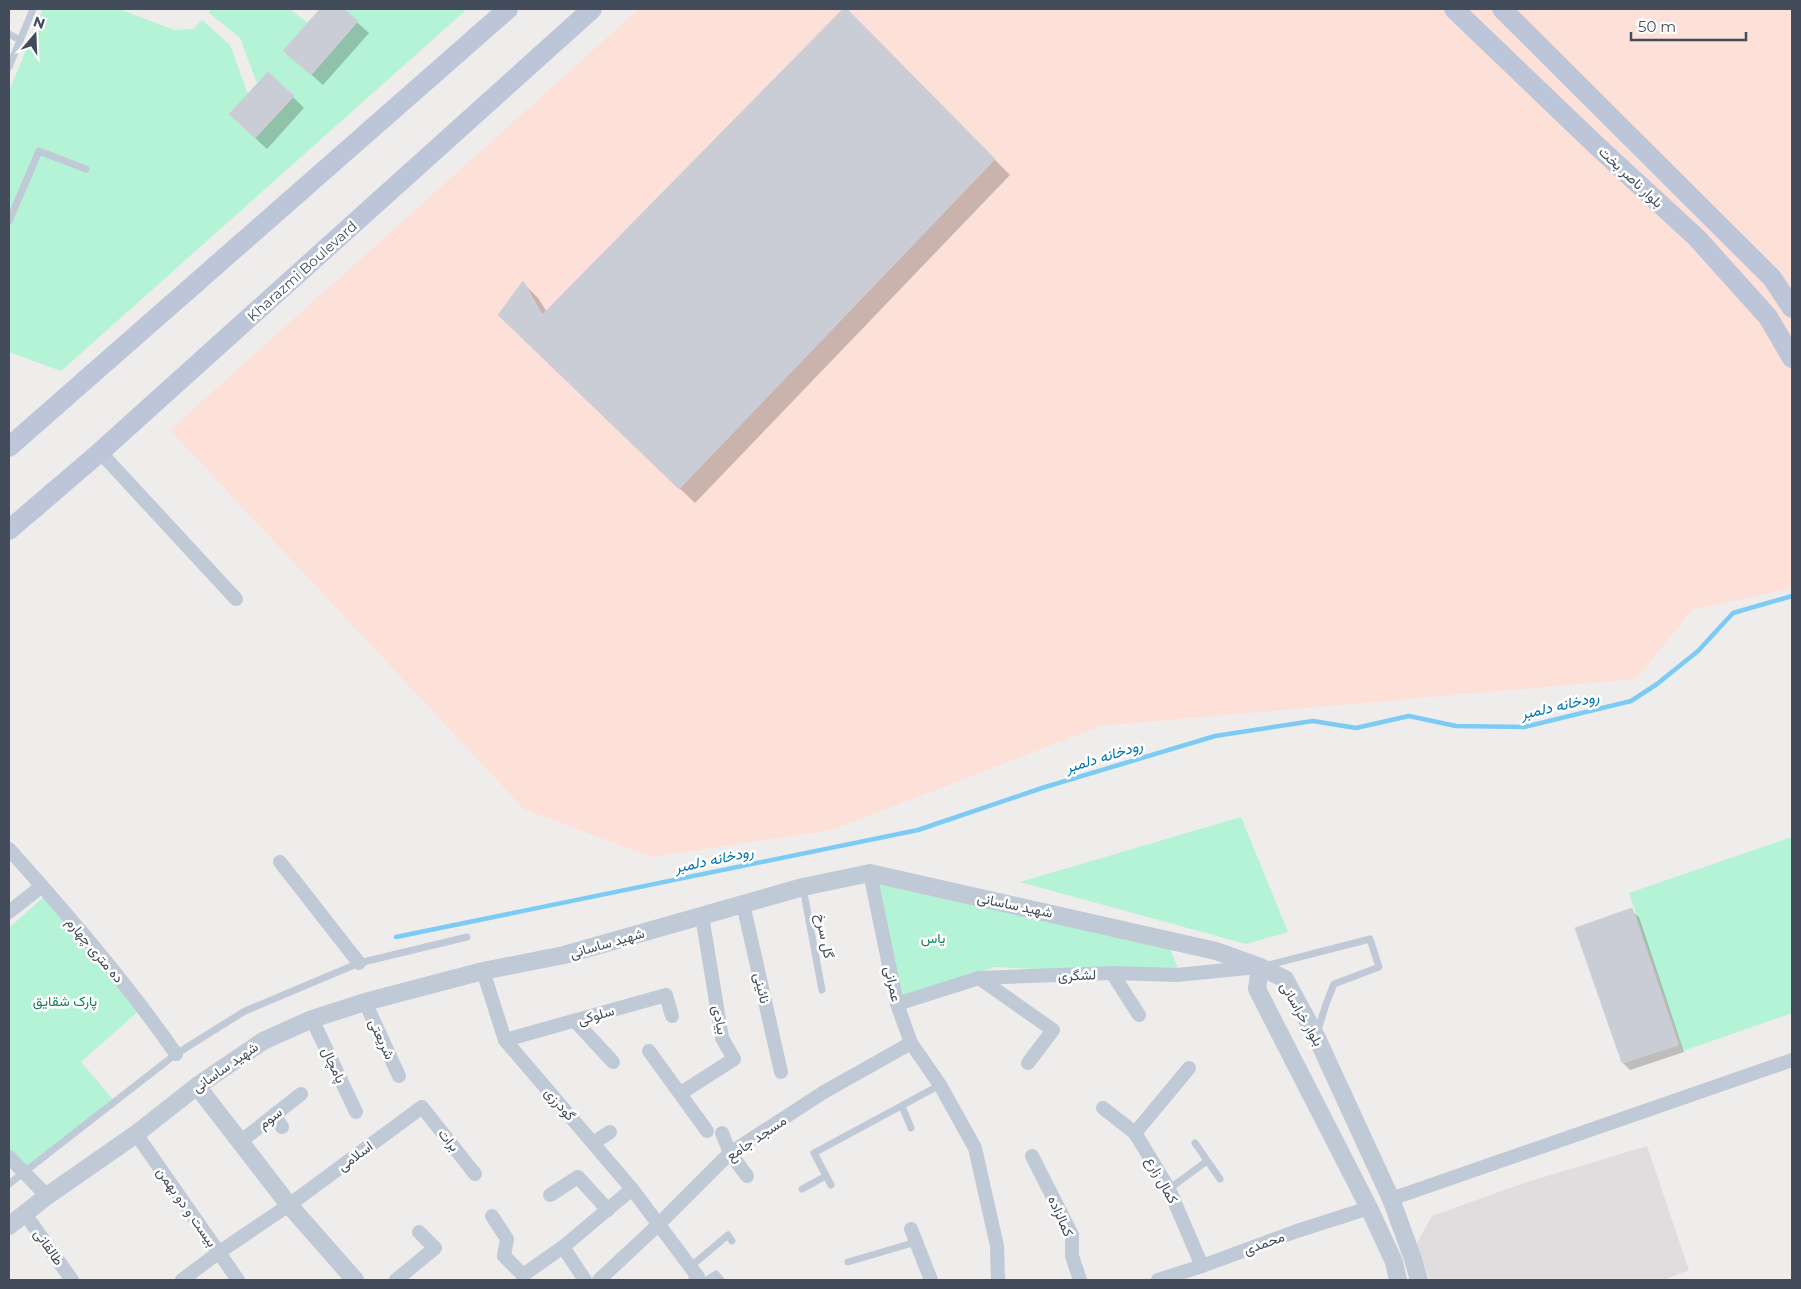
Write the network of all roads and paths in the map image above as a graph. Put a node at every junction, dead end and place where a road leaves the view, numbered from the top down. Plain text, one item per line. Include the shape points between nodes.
1 (33, 9) edge
2 (508, 9) edge
3 (592, 9) edge
4 (1454, 9) edge
5 (1502, 9) edge
6 (9, 34) edge
7 (20, 40) junction
8 (9, 68) edge
9 (86, 170) dead end
10 (9, 221) edge
11 (1792, 308) edge
12 (1792, 358) edge
13 (9, 447) edge
14 (100, 452) junction
15 (9, 530) edge
16 (236, 599) dead end
17 (9, 850) edge
18 (280, 862) dead end
19 (870, 873) junction
20 (42, 886) junction
21 (802, 887) junction
22 (743, 904) junction
23 (9, 912) edge
24 (702, 916) junction
25 (467, 937) dead end
26 (359, 963) junction
27 (1260, 967) junction
28 (483, 971) junction
29 (1112, 973) junction
30 (979, 978) junction
31 (822, 990) dead end
32 (365, 1002) junction
33 (897, 1004) junction
34 (1139, 1015) dead end
35 (672, 1016) dead end
36 (312, 1018) junction
37 (575, 1021) junction
38 (1316, 1036) junction
39 (505, 1040) junction
40 (911, 1043) junction
41 (649, 1051) dead end
42 (176, 1054) junction
43 (1792, 1060) edge
44 (613, 1062) dead end
45 (1028, 1063) dead end
46 (1189, 1068) dead end
47 (781, 1072) dead end
48 (399, 1076) dead end
49 (940, 1085) junction
50 (197, 1086) junction
51 (681, 1093) junction
52 (300, 1100) dead end
53 (902, 1106) junction
54 (422, 1107) joint
55 (1103, 1108) dead end
56 (356, 1112) dead end
57 (274, 1115) junction
58 (282, 1127) dead end
59 (911, 1128) dead end
60 (707, 1131) dead end
61 (610, 1132) dead end
62 (722, 1133) dead end
63 (1135, 1133) junction
64 (136, 1134) junction
65 (240, 1142) junction
66 (593, 1143) junction
67 (1194, 1144) dead end
68 (730, 1152) junction
69 (1032, 1156) dead end
70 (9, 1157) edge
71 (1207, 1161) junction
72 (24, 1173) junction
73 (475, 1174) dead end
74 (747, 1176) dead end
75 (826, 1176) junction
76 (1220, 1179) dead end
77 (9, 1184) edge
78 (831, 1185) dead end
79 (632, 1189) junction
80 (802, 1189) dead end
81 (1169, 1189) junction
82 (47, 1196) junction
83 (550, 1196) dead end
84 (1391, 1199) junction
85 (289, 1205) junction
86 (1369, 1208) junction
87 (608, 1210) junction
88 (25, 1214) junction
89 (492, 1216) dead end
90 (659, 1224) junction
91 (9, 1226) edge
92 (420, 1232) dead end
93 (913, 1236) joint
94 (732, 1241) dead end
95 (563, 1247) junction
96 (218, 1252) junction
97 (848, 1262) dead end
98 (1202, 1266) junction
99 (699, 1277) edge
100 (72, 1280) edge
101 (182, 1280) edge
102 (238, 1280) edge
103 (355, 1280) edge
104 (396, 1280) edge
105 (585, 1280) edge
106 (599, 1280) edge
107 (721, 1280) edge
108 (931, 1280) edge
109 (998, 1280) edge
110 (1080, 1280) edge
111 (1158, 1280) edge
112 (1398, 1280) edge
113 (1419, 1280) edge

1 - 7 lane
2 - 13 main road
3 - 14 main road, Kharazmi Boulevard
4 - 12 main road, بلوار ناصر بخت via 1697,238 1768,317
5 - 11 main road, بلوار ناصر بخت via 1772,278
6 - 7 lane
7 - 8 lane
9 - 10 lane via 39,151
14 - 15 main road, Kharazmi Boulevard
14 - 16 street
17 - 20 street, ده متری چهارم
18 - 26 street
19 - 21 street, شهید ساسانی
19 - 27 street, شهید ساسانی via 1216,951
19 - 33 street, عمرانی
20 - 23 street
20 - 42 street, ده متری چهارم via 143,1007
21 - 22 street, شهید ساسانی
21 - 31 lane, گل سرخ
22 - 24 street, شهید ساسانی
22 - 47 street, نائینی
24 - 28 street, شهید ساسانی via 564,955
24 - 51 street, بیادی via 722,1038 734,1059
25 - 26 lane
26 - 42 lane via 245,1012
27 - 29 street, لشگری via 1177,975
27 - 38 street, بلوار خراسانی via 1285,979
27 - 38 lane via 1370,939 1379,967 1334,984
27 - 86 street, بلوار خراسانی via 1257,989
28 - 32 street, شهید ساسانی
28 - 39 street, گودرزی
29 - 30 street, لشگری
29 - 34 street
30 - 33 street, لشگری
30 - 45 street via 1053,1030
32 - 36 street, شهید ساسانی
32 - 48 street, شریعتی
33 - 40 street, عمرانی
35 - 37 street, سلوکی via 666,995
36 - 50 street, شهید ساسانی via 263,1041
36 - 56 street, پامچال
37 - 39 street, سلوکی
37 - 44 street
38 - 84 street, بلوار خراسانی
39 - 66 street, گودرزی
40 - 49 street, عمرانی
40 - 68 street, مسجد جامع via 824,1092
41 - 51 street
42 - 72 lane
43 - 84 street
46 - 63 street
49 - 53 lane
49 - 109 street, عمرانی via 975,1148 997,1246
50 - 64 street, شهید ساسانی
50 - 65 street
51 - 60 street
52 - 57 street, سوم
53 - 59 lane
53 - 75 lane via 814,1153
54 - 73 street, برات
54 - 85 street, اسلامی
55 - 63 street, کمال زارع
57 - 58 street
57 - 65 street, سوم
61 - 66 street
62 - 68 street
63 - 81 street, کمال زارع
64 - 82 street, شهید ساسانی
64 - 96 street, بیست و دو بهمن
65 - 85 street
66 - 79 street, گودرزی
67 - 71 lane
68 - 74 street
68 - 90 street, مسجد جامع
69 - 110 street, کمالزاده via 1072,1234 1072,1256
70 - 72 street
71 - 76 lane
71 - 81 lane
72 - 77 lane
72 - 82 street
75 - 78 lane
75 - 80 lane
79 - 87 street
79 - 90 street, گودرزی
81 - 98 street, کمال زارع
82 - 88 street, شهید ساسانی
83 - 87 street via 578,1177
84 - 86 street
84 - 113 street, بلوار خراسانی
85 - 96 street, اسلامی
85 - 103 street
86 - 98 street, محمدی
86 - 112 street, بلوار خراسانی via 1394,1262
87 - 95 street
88 - 91 street, شهید ساسانی
88 - 100 street, طالقانی
89 - 95 street via 507,1239 504,1256 523,1275
90 - 99 street, گودرزی
90 - 106 street, مسجد جامع
92 - 104 street via 435,1248
93 - 97 lane
93 - 108 street
94 - 99 lane via 728,1235
95 - 105 street
96 - 101 street, اسلامی
96 - 102 street, بیست و دو بهمن
98 - 111 street, محمدی
99 - 107 lane via 716,1274

